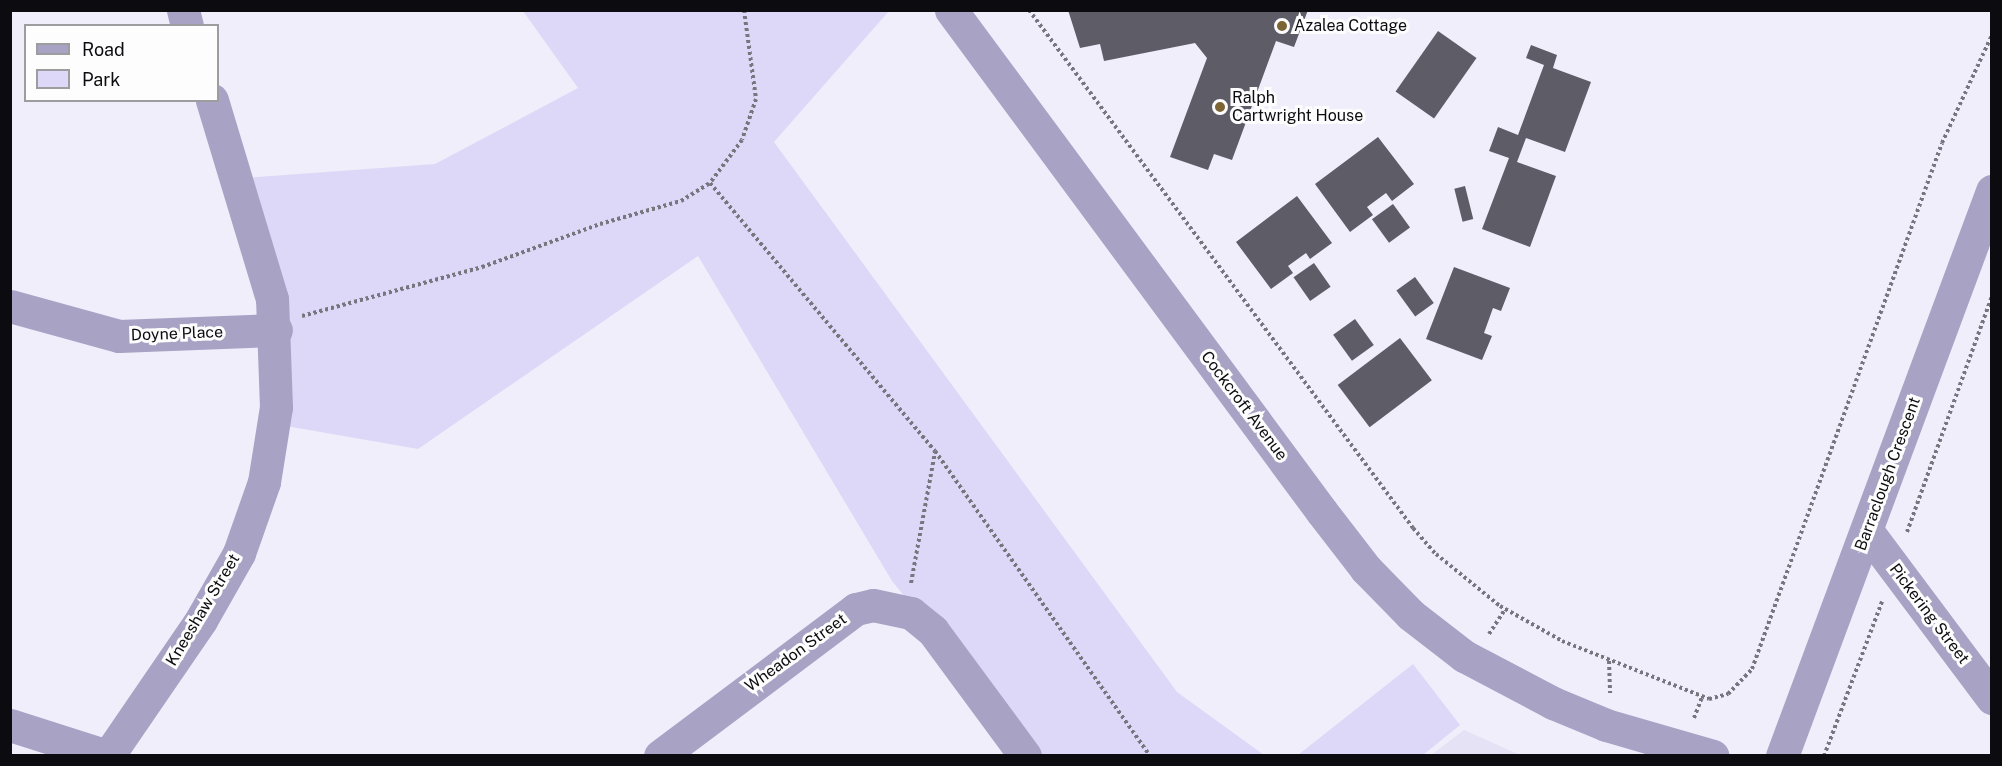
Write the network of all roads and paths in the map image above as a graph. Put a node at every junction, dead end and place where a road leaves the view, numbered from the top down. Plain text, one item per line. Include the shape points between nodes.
1 (744, 10) edge
2 (951, 10) edge
3 (1029, 10) edge
4 (1992, 35) edge
5 (213, 102) edge
6 (710, 183) junction
7 (1992, 191) edge
8 (1992, 296) edge
9 (10, 306) edge
10 (275, 327) junction
11 (935, 451) junction
12 (1867, 531) junction
13 (1904, 542) dead end
14 (1881, 604) dead end
15 (905, 611) junction
16 (1609, 661) junction
17 (1992, 698) edge
18 (1608, 711) junction
19 (10, 725) edge
20 (108, 756) edge
21 (660, 756) edge
22 (1025, 756) edge
23 (1150, 756) edge
24 (1658, 756) edge
25 (1713, 756) edge
26 (1782, 756) edge
27 (1824, 756) edge

1 - 6 path via 756,99 742,140
2 - 18 street, Cockcroft Avenue via 1366,569 1411,615 1464,656 1553,703
3 - 16 path via 1413,528 1442,560 1500,606 1562,641
4 - 16 path via 1942,142 1752,669 1728,694 1708,699
5 - 10 street, Kneeshaw Street via 256,237
6 - 10 path via 681,201 600,224 482,267
6 - 11 path
7 - 12 street, Barraclough Crescent
8 - 13 path
9 - 10 street, Doyne Place via 119,336
10 - 20 street, Kneeshaw Street via 276,407 264,482 238,553 201,620
11 - 15 path
11 - 23 path
12 - 17 street, Pickering Street
12 - 26 street, Barraclough Crescent
14 - 27 path
15 - 21 street, Wheadon Street via 873,605 856,609
15 - 22 street, Wheadon Street via 933,632
16 - 18 path
18 - 24 street, Cockcroft Avenue
18 - 25 street, Cockcroft Avenue
19 - 20 street

